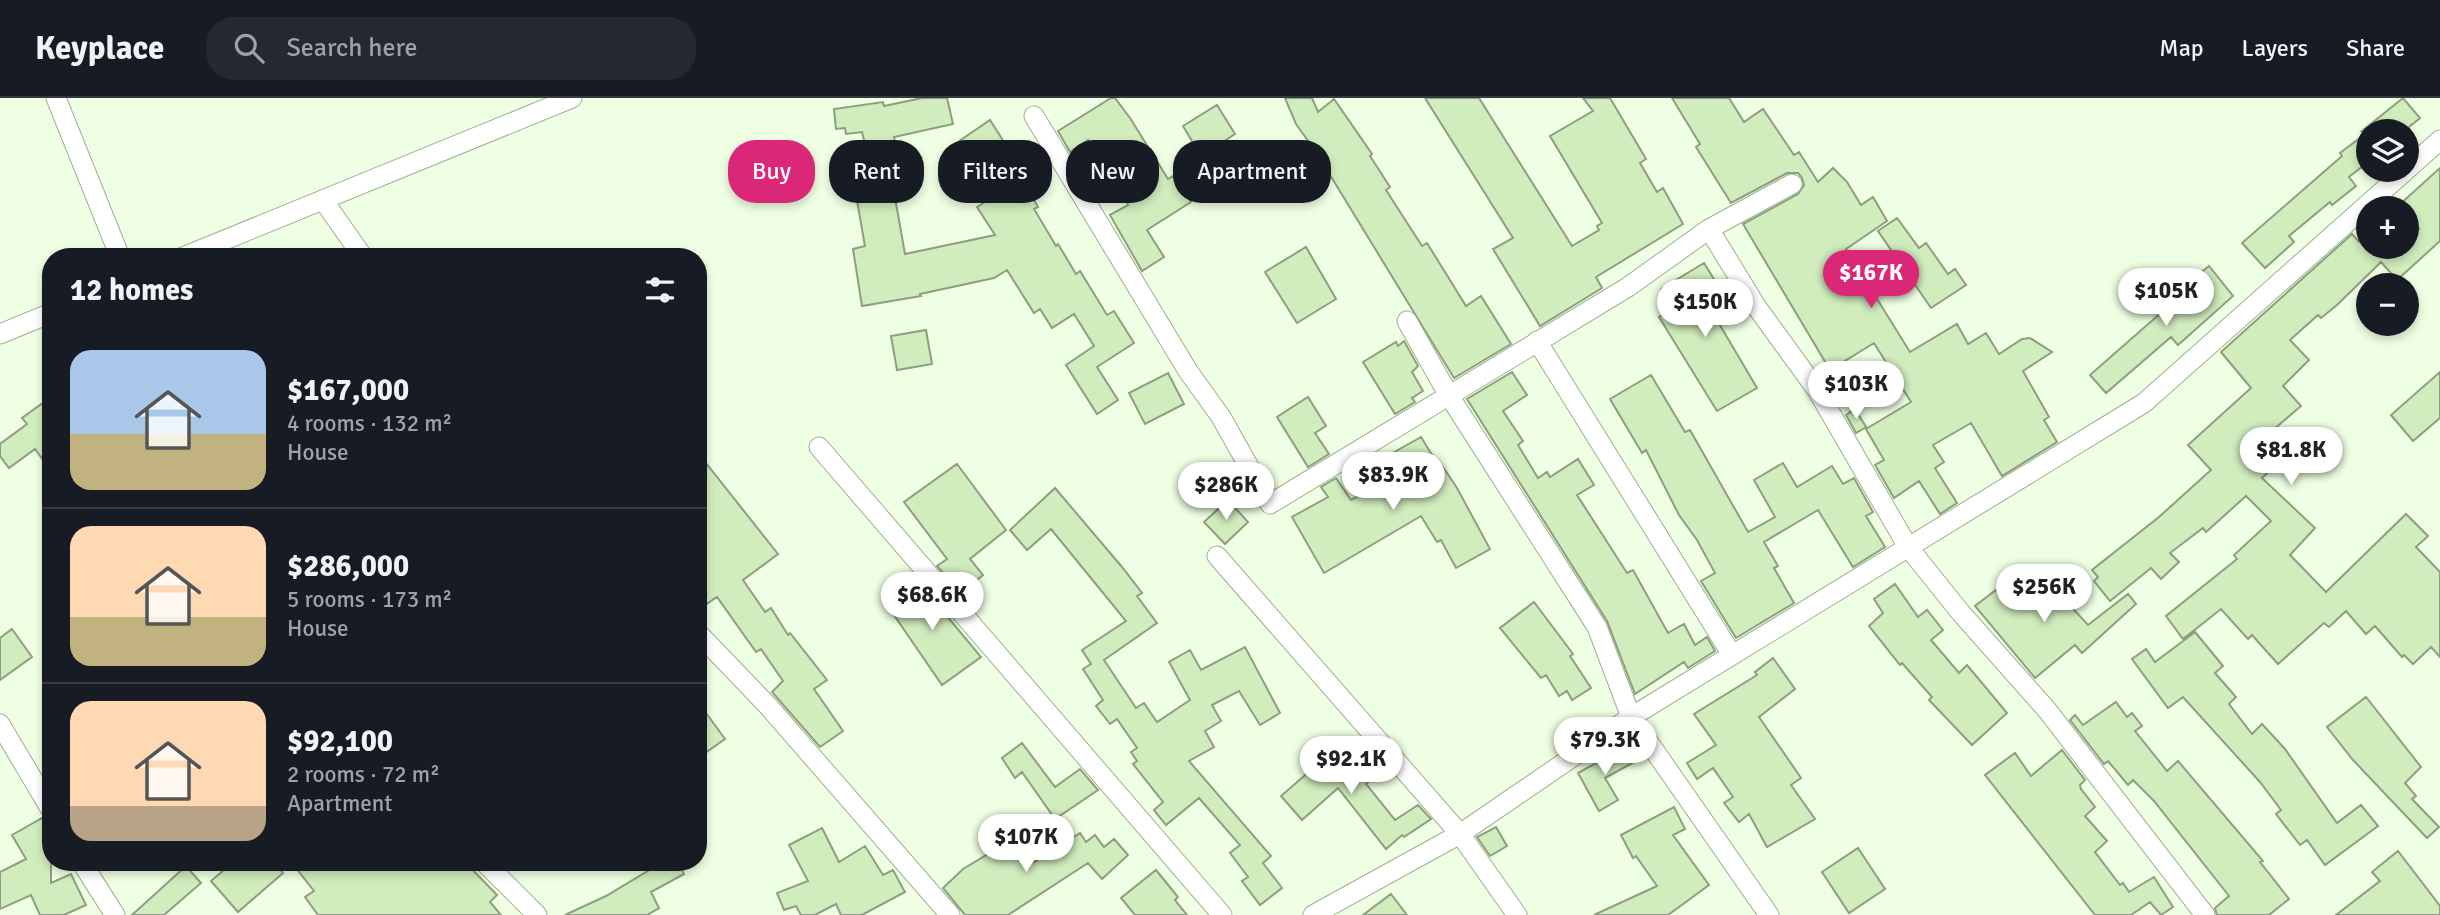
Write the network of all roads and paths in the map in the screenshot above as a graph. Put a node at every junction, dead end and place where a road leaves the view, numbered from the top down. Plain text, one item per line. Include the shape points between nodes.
1 (56, 98) edge
2 (572, 98) edge
3 (534, 105) edge
4 (1034, 116) dead end
5 (2440, 141) edge
6 (1792, 184) dead end
7 (323, 200) junction
8 (1709, 229) junction
9 (117, 248) edge
10 (205, 248) edge
11 (357, 248) edge
12 (42, 317) edge
13 (1407, 321) dead end
14 (0, 334) edge
15 (1537, 341) junction
16 (1448, 394) junction
17 (819, 447) dead end
18 (1909, 547) junction
19 (1217, 556) dead end
20 (707, 642) edge
21 (1732, 655) junction
22 (1631, 717) junction
23 (0, 724) edge
24 (42, 795) edge
25 (1460, 834) junction
26 (87, 871) edge
27 (493, 871) edge
28 (1322, 913) edge
29 (115, 915) edge
30 (537, 915) edge
31 (950, 915) edge
32 (1222, 915) edge
33 (1517, 915) edge
34 (1769, 915) edge
35 (2205, 915) edge

1 - 9 street
2 - 3 street
3 - 7 street
4 - 16 street via 1188,371 1221,416 1270,504
5 - 18 street via 2144,403
6 - 8 street
7 - 10 street
7 - 11 street
8 - 15 street via 1628,287
8 - 18 street via 1756,306 1818,390
12 - 14 street
13 - 16 street
15 - 16 street
15 - 21 street
16 - 22 street via 1597,627
17 - 32 street
18 - 21 street
18 - 35 street via 2047,710
19 - 25 street
20 - 31 street
21 - 22 street
22 - 25 street
22 - 34 street
23 - 24 street
25 - 28 street
25 - 33 street
26 - 29 street
27 - 30 street

